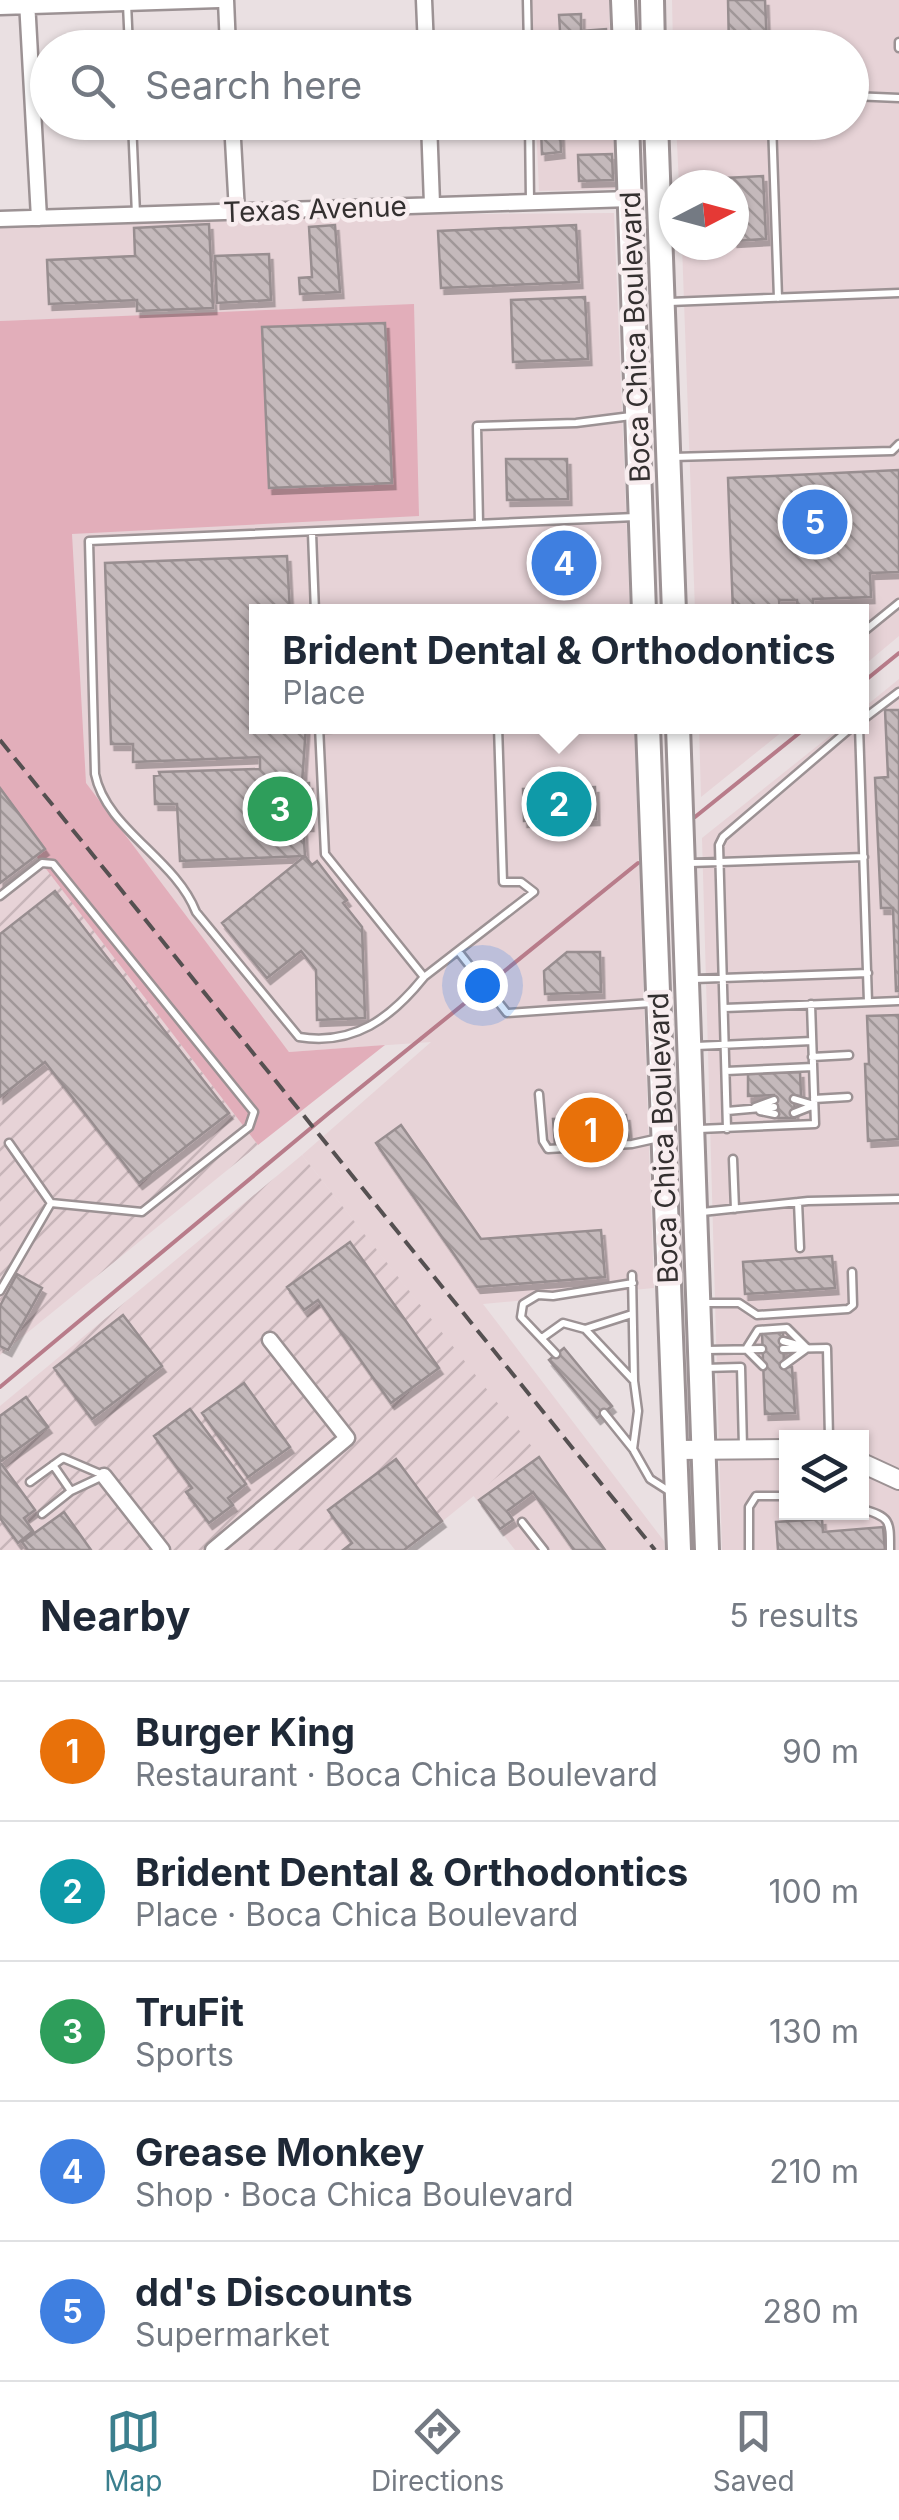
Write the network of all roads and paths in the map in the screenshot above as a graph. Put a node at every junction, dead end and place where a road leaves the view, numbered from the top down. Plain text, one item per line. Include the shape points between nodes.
1 (222, 0) edge
2 (424, 0) edge
3 (527, 0) edge
4 (623, 0) edge
5 (652, 0) edge
6 (127, 2) edge
7 (27, 3) edge
8 (0, 8) edge
9 (128, 30) edge
10 (226, 30) edge
11 (425, 30) edge
12 (528, 30) edge
13 (624, 30) edge
14 (653, 30) edge
15 (30, 57) edge
16 (869, 97) edge
17 (899, 98) edge
18 (35, 140) edge
19 (133, 140) edge
20 (233, 140) edge
21 (430, 140) edge
22 (529, 140) edge
23 (628, 140) edge
24 (656, 140) edge
25 (659, 140) edge
26 (773, 140) edge
27 (656, 147) junction
28 (630, 198) junction
29 (530, 201) junction
30 (432, 204) junction
31 (237, 212) junction
32 (136, 215) junction
33 (39, 218) junction
34 (0, 220) edge
35 (899, 293) edge
36 (778, 298) junction
37 (662, 302) junction
38 (637, 415) junction
39 (899, 444) edge
40 (668, 457) junction
41 (641, 517) junction
42 (480, 524) junction
43 (312, 532) junction
44 (315, 604) edge
45 (644, 604) edge
46 (674, 604) edge
47 (899, 604) edge
48 (869, 628) edge
49 (898, 694) edge
50 (869, 716) edge
51 (319, 734) edge
52 (498, 734) edge
53 (648, 734) edge
54 (678, 734) edge
55 (846, 734) edge
56 (858, 734) edge
57 (864, 857) junction
58 (718, 862) junction
59 (683, 864) junction
60 (0, 896) edge
61 (458, 951) junction
62 (868, 972) junction
63 (424, 978) junction
64 (722, 978) junction
65 (688, 980) junction
66 (899, 1001) edge
67 (868, 1002) junction
68 (658, 1003) junction
69 (810, 1004) junction
70 (724, 1008) junction
71 (812, 1041) junction
72 (725, 1045) junction
73 (690, 1046) junction
74 (848, 1055) dead end
75 (812, 1056) junction
76 (813, 1067) junction
77 (726, 1071) junction
78 (539, 1094) dead end
79 (848, 1097) dead end
80 (814, 1102) junction
81 (749, 1109) junction
82 (727, 1110) junction
83 (727, 1128) junction
84 (693, 1129) junction
85 (663, 1138) junction
86 (9, 1143) dead end
87 (733, 1159) dead end
88 (899, 1199) edge
89 (798, 1202) junction
90 (51, 1203) junction
91 (735, 1209) junction
92 (696, 1213) junction
93 (800, 1248) dead end
94 (852, 1272) dead end
95 (0, 1292) edge
96 (699, 1303) junction
97 (632, 1314) junction
98 (585, 1328) junction
99 (542, 1338) junction
100 (270, 1340) dead end
101 (762, 1346) dead end
102 (807, 1348) junction
103 (746, 1349) junction
104 (556, 1354) dead end
105 (701, 1359) junction
106 (763, 1362) dead end
107 (634, 1381) junction
108 (604, 1413) dead end
109 (829, 1430) edge
110 (743, 1448) junction
111 (633, 1449) junction
112 (704, 1449) junction
113 (779, 1449) edge
114 (674, 1450) junction
115 (53, 1466) junction
116 (869, 1470) edge
117 (104, 1476) junction
118 (899, 1480) edge
119 (30, 1482) dead end
120 (71, 1491) junction
121 (779, 1496) edge
122 (677, 1497) junction
123 (869, 1511) edge
124 (42, 1514) dead end
125 (522, 1522) dead end
126 (162, 1550) edge
127 (213, 1550) edge
128 (544, 1550) edge
129 (679, 1550) edge
130 (707, 1550) edge
131 (748, 1550) edge
132 (890, 1550) edge

1 - 6 street
1 - 10 street
2 - 11 street
3 - 12 lane
4 - 13 main road
5 - 14 main road
6 - 7 street
6 - 9 lane
7 - 8 street
7 - 15 street
16 - 17 lane
18 - 33 street
19 - 32 lane
20 - 31 street
21 - 30 street
22 - 29 lane
23 - 28 main road, Boca Chica Boulevard
24 - 27 main road, Boca Chica Boulevard
25 - 27 lane
26 - 36 lane
27 - 37 main road, Boca Chica Boulevard
28 - 29 street, Texas Avenue
28 - 38 main road, Boca Chica Boulevard
29 - 30 street, Texas Avenue
30 - 31 street, Texas Avenue
31 - 32 street, Texas Avenue
32 - 33 street, Texas Avenue
33 - 34 street, Texas Avenue
35 - 36 lane
36 - 37 lane
37 - 40 main road, Boca Chica Boulevard
38 - 41 main road, Boca Chica Boulevard
38 - 42 lane via 477,426
39 - 40 lane via 892,450
40 - 46 main road, Boca Chica Boulevard
41 - 42 lane
41 - 45 main road, Boca Chica Boulevard
42 - 43 lane
43 - 44 lane
43 - 63 lane via 88,541 97,782 299,1038 360,1034
47 - 48 lane
49 - 50 lane
51 - 63 lane via 327,860
52 - 61 lane via 503,882 521,882 534,892
53 - 68 main road, Boca Chica Boulevard
54 - 59 main road, Boca Chica Boulevard
55 - 58 lane via 723,837
56 - 57 lane
57 - 58 lane
57 - 62 lane
58 - 59 lane
58 - 64 lane
59 - 65 main road, Boca Chica Boulevard
60 - 90 lane via 42,863 54,864 254,1112 250,1127 142,1212
61 - 63 lane
61 - 68 lane via 508,1013
62 - 64 lane
62 - 67 lane
64 - 65 lane
64 - 70 lane
65 - 73 main road, Boca Chica Boulevard
66 - 67 lane
67 - 69 lane
68 - 85 main road, Boca Chica Boulevard
69 - 70 lane
69 - 71 lane
70 - 72 lane
71 - 72 lane
71 - 75 lane
72 - 73 lane
72 - 77 lane
73 - 84 main road, Boca Chica Boulevard
74 - 75 lane
75 - 76 lane
76 - 77 lane
76 - 80 lane
77 - 82 lane
78 - 85 lane via 548,1149
79 - 80 lane
80 - 80 lane via 794,1106
80 - 83 lane via 814,1124
81 - 81 lane via 774,1107
81 - 82 lane
82 - 83 lane
83 - 84 lane
84 - 92 main road, Boca Chica Boulevard
85 - 114 main road, Boca Chica Boulevard
86 - 90 lane
87 - 91 lane
88 - 89 lane
89 - 91 lane
89 - 93 lane
90 - 95 lane
91 - 92 lane
92 - 96 main road, Boca Chica Boulevard
94 - 96 lane via 854,1305 848,1309 757,1314 739,1303
96 - 105 main road, Boca Chica Boulevard
97 - 98 lane
97 - 99 lane via 632,1279 538,1294 523,1304 521,1317
97 - 107 lane
98 - 99 lane via 563,1323
98 - 107 lane
99 - 104 lane
100 - 127 street via 347,1438
101 - 103 lane
102 - 102 lane via 784,1353
102 - 103 lane via 787,1328 758,1330
102 - 109 lane via 827,1348
103 - 105 lane
103 - 106 lane
105 - 110 lane via 741,1366
105 - 112 main road, Boca Chica Boulevard
107 - 111 lane
108 - 111 lane
110 - 112 street
110 - 113 street
111 - 122 lane via 650,1479
112 - 114 street
112 - 130 main road, Boca Chica Boulevard
114 - 122 main road, Boca Chica Boulevard
115 - 117 lane via 62,1458
115 - 119 lane
115 - 120 lane
116 - 118 street
117 - 120 lane
117 - 126 street
120 - 124 lane
121 - 131 lane via 756,1496 749,1507
122 - 129 main road, Boca Chica Boulevard
123 - 132 lane via 890,1525
125 - 128 lane

